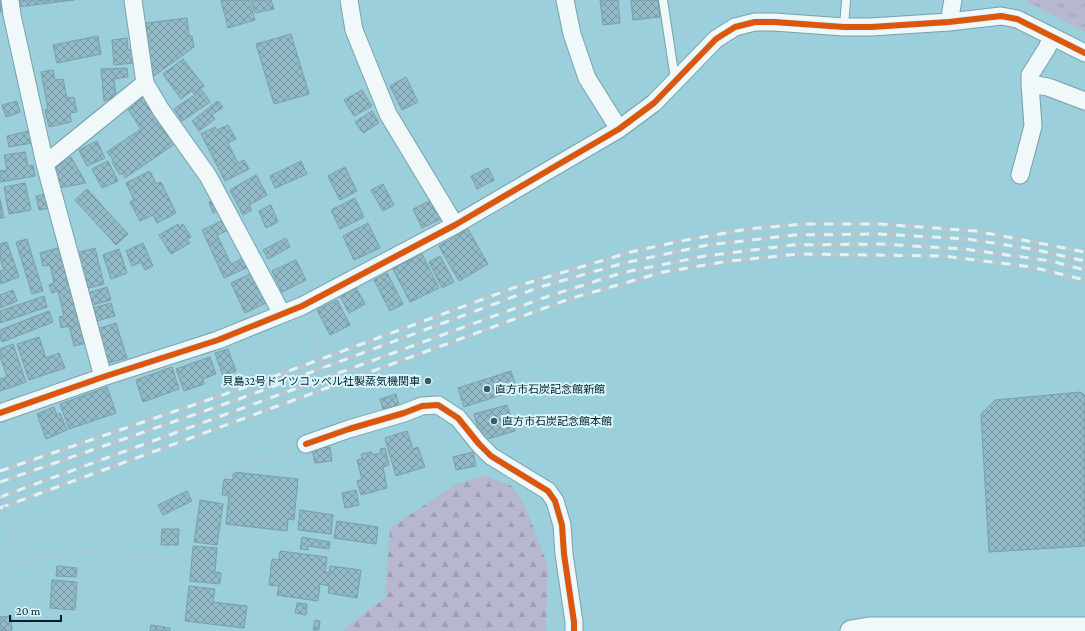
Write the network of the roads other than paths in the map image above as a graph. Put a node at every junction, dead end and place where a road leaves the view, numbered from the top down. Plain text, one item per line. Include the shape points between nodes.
1 (10, 0) edge
2 (133, 0) edge
3 (349, 0) edge
4 (565, 0) edge
5 (663, 0) edge
6 (846, 0) edge
7 (953, 0) edge
8 (949, 22) junction
9 (844, 27) junction
10 (1052, 36) junction
11 (1085, 53) edge
12 (676, 80) junction
13 (145, 83) junction
14 (1030, 84) junction
15 (1085, 101) edge
16 (619, 129) junction
17 (45, 164) junction
18 (1020, 175) dead end
19 (456, 225) junction
20 (282, 314) junction
21 (103, 377) junction
22 (0, 413) edge
23 (306, 444) road end
24 (1085, 628) edge
25 (916, 630) edge
26 (574, 631) edge
27 (851, 631) edge

1 - 17 street
2 - 13 street
3 - 19 street via 354,30 388,114
4 - 16 street via 572,34 587,78
5 - 12 lane
6 - 9 lane
7 - 8 street
8 - 9 street
8 - 10 street via 1001,16 1017,19
9 - 12 street via 774,22 755,22 735,27 716,39
10 - 11 street
10 - 14 street via 1030,75
12 - 16 street via 654,103
13 - 17 street
13 - 20 street via 208,176
14 - 15 street via 1048,87
14 - 18 street via 1033,126
16 - 19 street
17 - 21 street
19 - 20 street
20 - 21 street via 218,340
21 - 22 street
23 - 26 street via 422,406 438,405 458,418 492,456 548,491 555,501 562,525
24 - 25 street
25 - 27 street via 869,628

